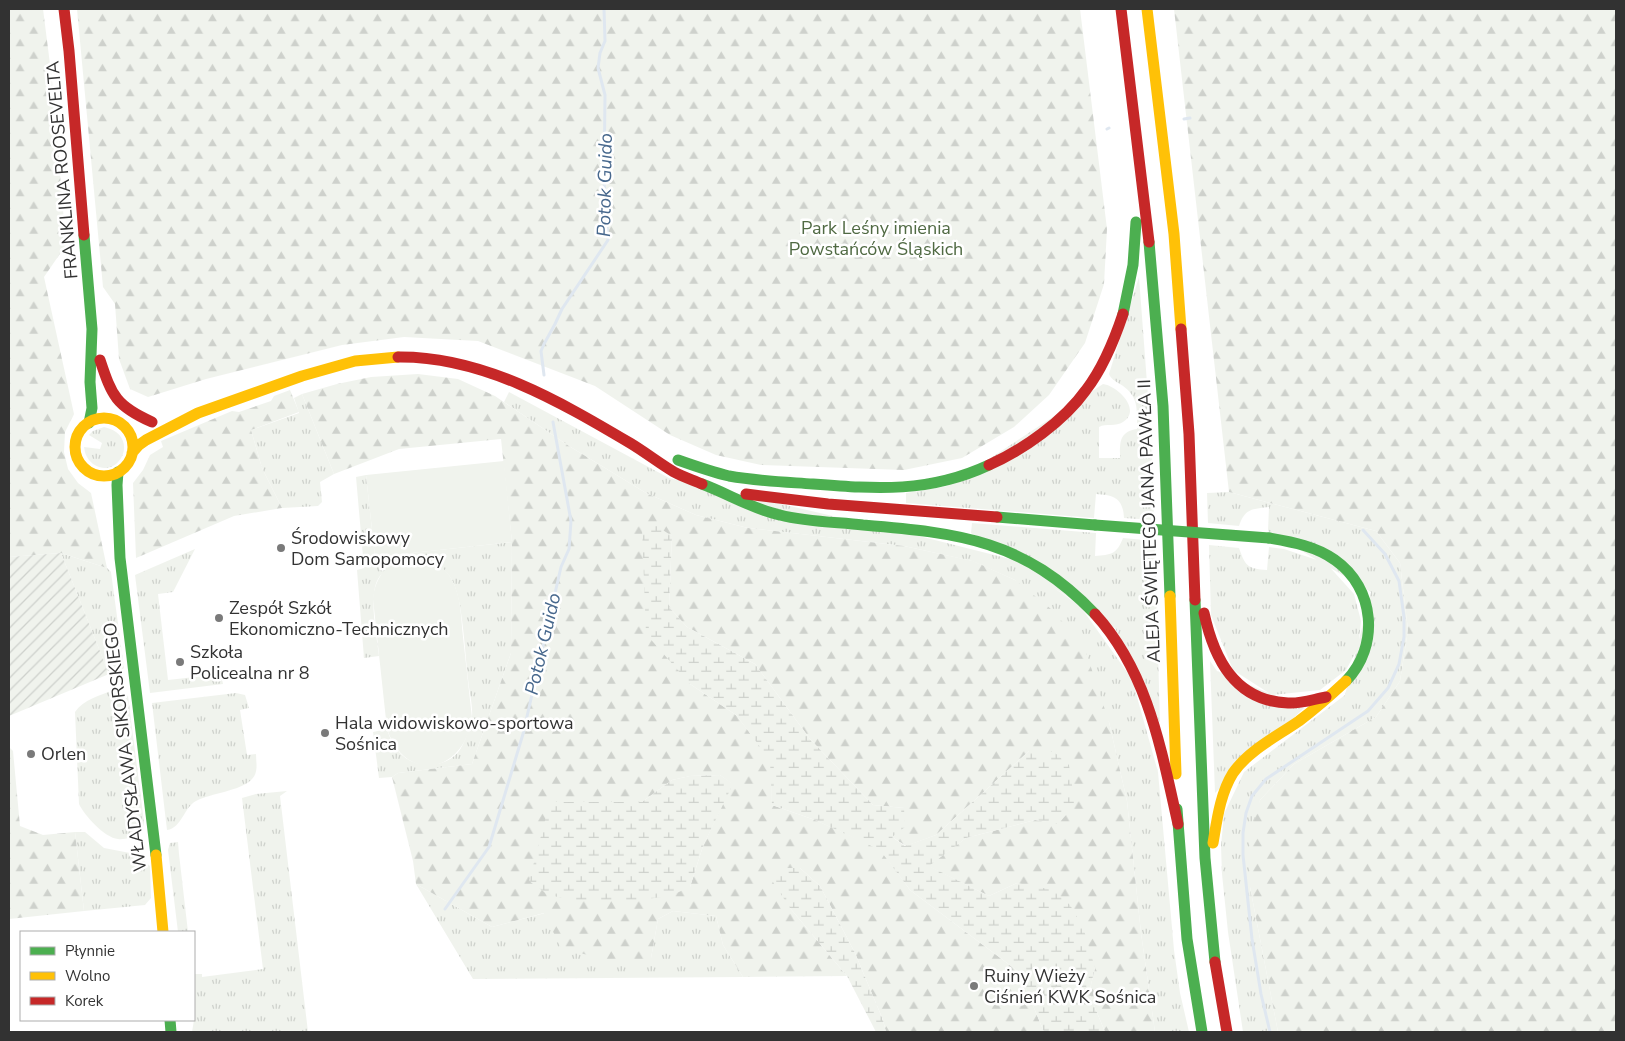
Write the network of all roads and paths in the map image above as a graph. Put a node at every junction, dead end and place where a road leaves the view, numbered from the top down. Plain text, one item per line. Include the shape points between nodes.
1 (64, 9) edge
2 (1121, 9) edge
3 (1147, 9) edge
4 (1138, 152) junction
5 (92, 329) junction
6 (100, 360) junction
7 (192, 416) junction
8 (112, 420) junction
9 (152, 422) junction
10 (89, 423) junction
11 (125, 428) junction
12 (635, 446) junction
13 (132, 454) junction
14 (118, 472) junction
15 (96, 475) junction
16 (707, 486) junction
17 (102, 487) dead end
18 (106, 504) dead end
19 (1193, 551) junction
20 (120, 558) junction
21 (1329, 696) junction
22 (1178, 824) junction
23 (1207, 883) junction
24 (163, 931) edge
25 (1202, 1032) edge
26 (1227, 1032) edge

1 - 5 main road, FRANKLINA ROOSEVELTA
2 - 4 main road, ALEJA ŚWIĘTEGO JANA PAWŁA II
3 - 19 main road via 1174,234 1189,434
4 - 12 main road via 1132,274 1113,342 1089,387 1072,407 1011,454 978,470 922,486 856,488 735,477
4 - 22 main road, ALEJA ŚWIĘTEGO JANA PAWŁA II via 1153,275 1164,427
5 - 6 main road, FRANKLINA ROOSEVELTA
5 - 10 main road, FRANKLINA ROOSEVELTA via 92,408
6 - 8 main road, FRANKLINA ROOSEVELTA via 105,404
6 - 9 main road via 112,393 121,404
7 - 9 main road
7 - 12 main road via 335,366 377,358 420,357 472,365 505,377
7 - 13 main road via 139,444
8 - 10 main road via 104,418
8 - 11 main road
9 - 11 main road
10 - 15 main road via 79,433 77,458 81,465
11 - 13 main road via 132,442
12 - 16 main road via 674,472
13 - 14 main road
14 - 15 main road via 112,476
14 - 20 main road, WŁADYSŁAWA SIKORSKIEGO
15 - 17 main road
16 - 21 main road, bridge via 796,501 1268,538 1307,546 1334,558 1353,576 1364,596 1369,622 1361,662 1349,680
16 - 22 main road via 742,504 787,517 971,538 1024,558 1059,581 1105,625 1139,681 1154,725
18 - 20 main road, WŁADYSŁAWA SIKORSKIEGO
19 - 21 main road via 1206,628 1218,657 1241,688 1256,696 1288,703
19 - 23 main road
20 - 24 main road, WŁADYSŁAWA SIKORSKIEGO
21 - 23 main road via 1249,756 1233,774 1222,797
22 - 25 main road, ALEJA ŚWIĘTEGO JANA PAWŁA II via 1187,939
23 - 26 main road

